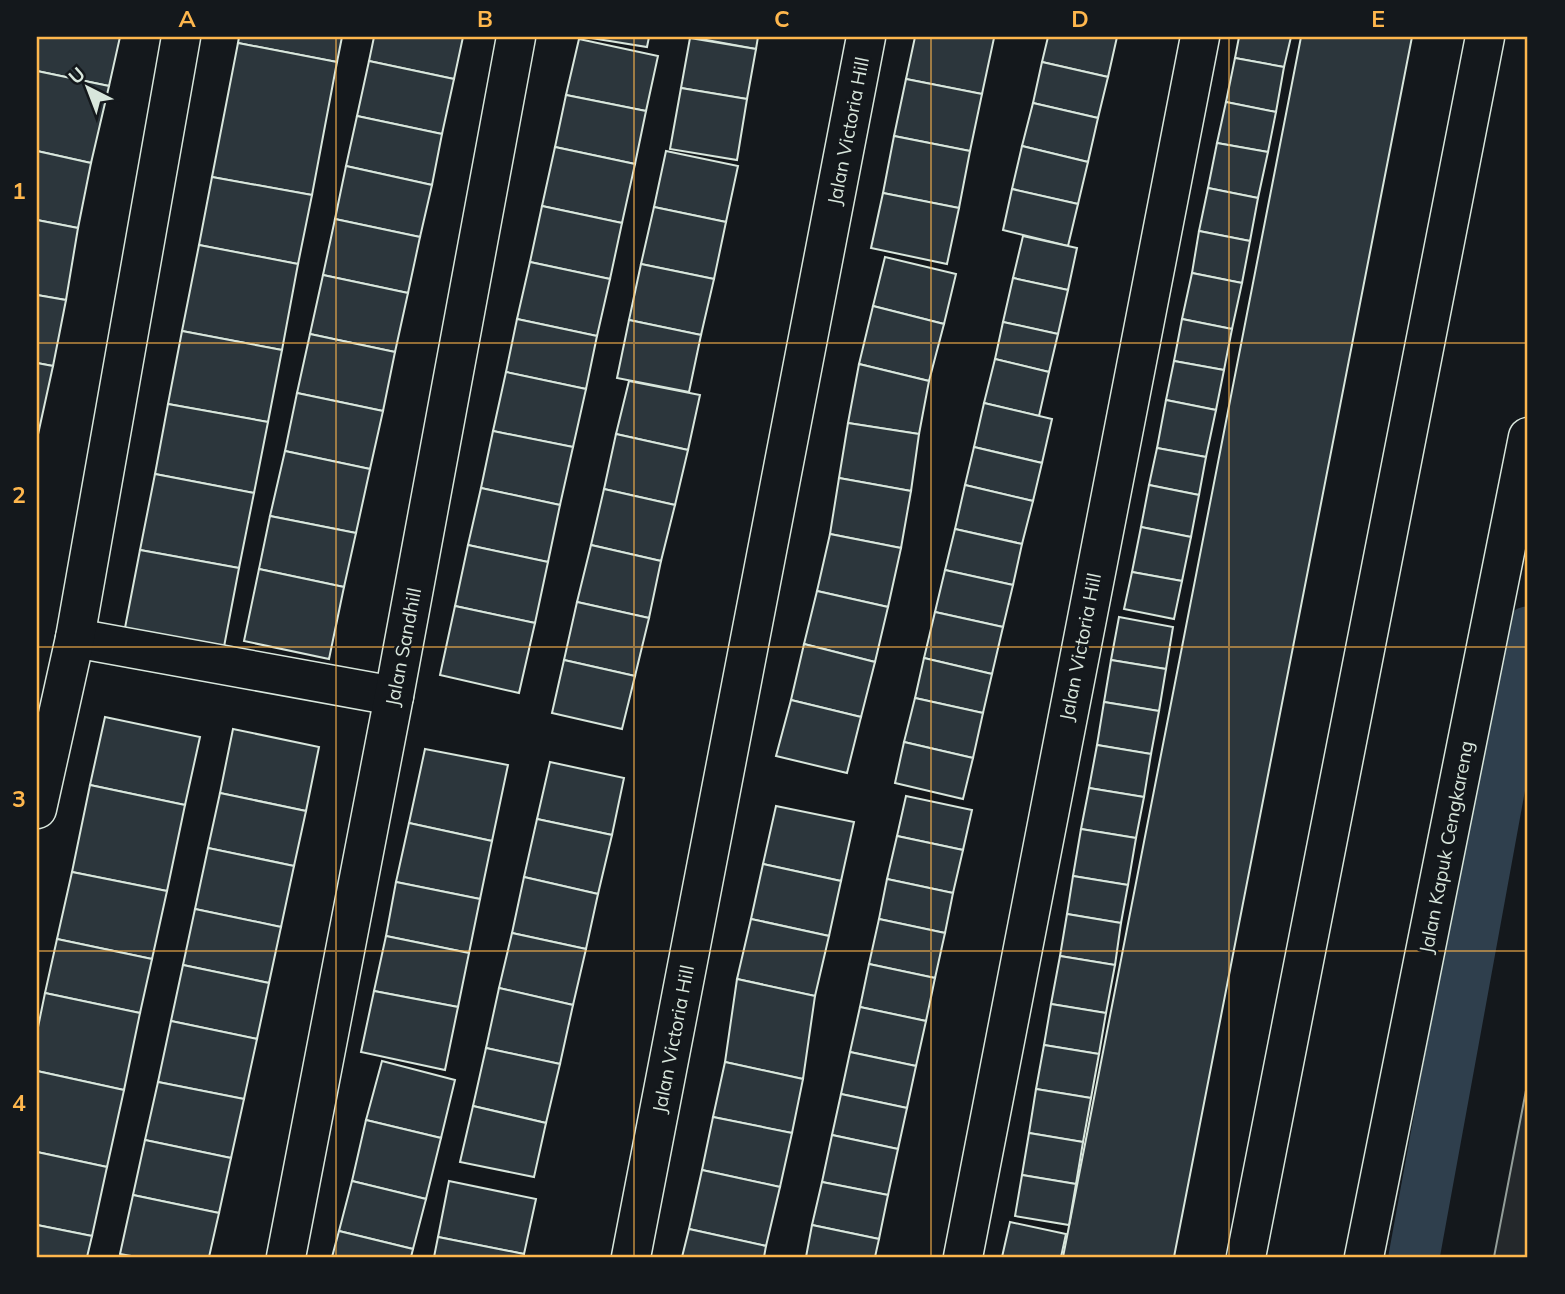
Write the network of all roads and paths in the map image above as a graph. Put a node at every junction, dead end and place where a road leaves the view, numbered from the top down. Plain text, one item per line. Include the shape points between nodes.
1 (181, 37) edge
2 (516, 37) edge
3 (866, 37) edge
4 (1199, 37) edge
5 (1485, 37) edge
6 (1528, 437) edge
7 (75, 638) junction
8 (394, 696) junction
9 (37, 809) edge
10 (286, 1257) edge
11 (631, 1257) edge
12 (963, 1257) edge
13 (1246, 1257) edge
14 (1364, 1257) edge

1 - 7 street
2 - 8 street, Jalan Sandhill
3 - 11 street, Jalan Victoria Hill
4 - 12 street, Jalan Victoria Hill
5 - 13 street
6 - 14 street, Jalan Kapuk Cengkareng
7 - 8 street
7 - 9 street
8 - 10 street, Jalan Sandhill

